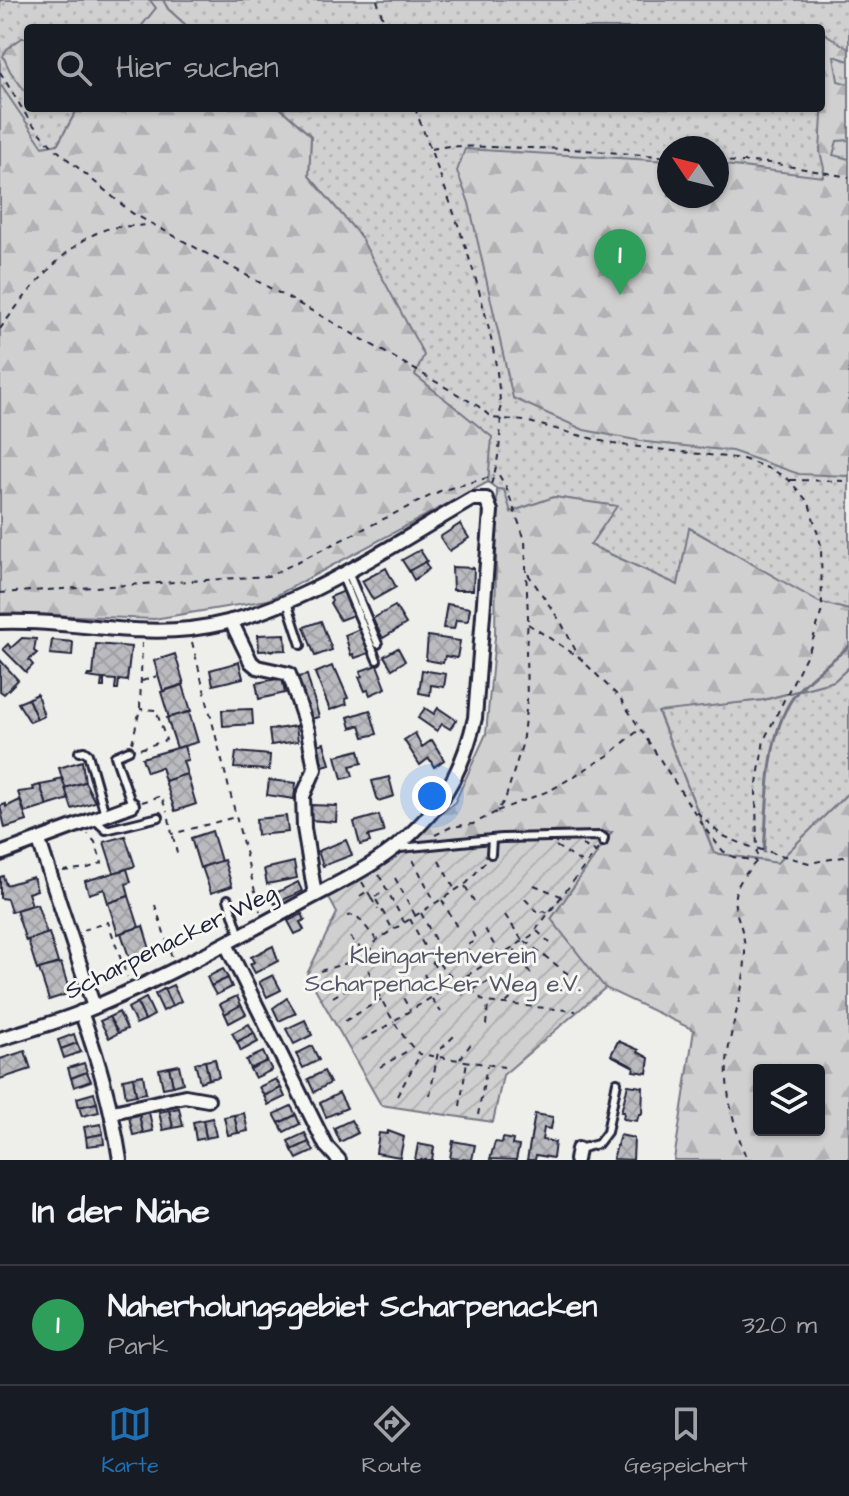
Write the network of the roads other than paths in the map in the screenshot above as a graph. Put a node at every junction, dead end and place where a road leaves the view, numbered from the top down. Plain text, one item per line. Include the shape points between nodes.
1 (344, 572) junction
2 (287, 602) junction
3 (231, 621) junction
4 (0, 622) edge
5 (378, 644) dead end
6 (301, 645) dead end
7 (377, 660) dead end
8 (129, 750) road end
9 (79, 752) dead end
10 (132, 805) joint
11 (100, 817) junction
12 (159, 817) dead end
13 (492, 839) junction
14 (39, 841) junction
15 (603, 842) road end
16 (396, 848) junction
17 (0, 854) edge
18 (491, 854) road end
19 (315, 895) junction
20 (228, 899) dead end
21 (240, 936) junction
22 (226, 944) junction
23 (94, 1007) junction
24 (81, 1012) junction
25 (0, 1039) edge
26 (617, 1082) dead end
27 (208, 1100) dead end
28 (113, 1112) junction
29 (577, 1154) edge
30 (120, 1160) edge
31 (339, 1160) edge

1 - 2 street
1 - 5 lane
1 - 7 lane
1 - 16 street, Scharpenacker Weg via 472,499 486,499 491,511 475,718 467,752 436,808
2 - 3 street
2 - 6 lane
3 - 4 street via 143,630
3 - 19 street, Scharpenacker Weg via 251,662 289,674 308,731 315,769 303,796 304,828
8 - 10 lane via 115,756
9 - 11 lane via 88,754
10 - 11 street
11 - 12 lane via 106,830
11 - 14 street
13 - 15 lane via 601,836
13 - 16 lane
13 - 18 lane
14 - 17 street
14 - 23 street
16 - 19 street, Scharpenacker Weg
19 - 21 street, Scharpenacker Weg
20 - 21 lane
21 - 22 street, Scharpenacker Weg
22 - 23 street, Scharpenacker Weg
22 - 31 street via 326,1146
23 - 24 street, Scharpenacker Weg
24 - 25 street, Scharpenacker Weg
24 - 28 street
26 - 29 lane via 607,1132 598,1144
27 - 28 street via 185,1096
28 - 30 street

